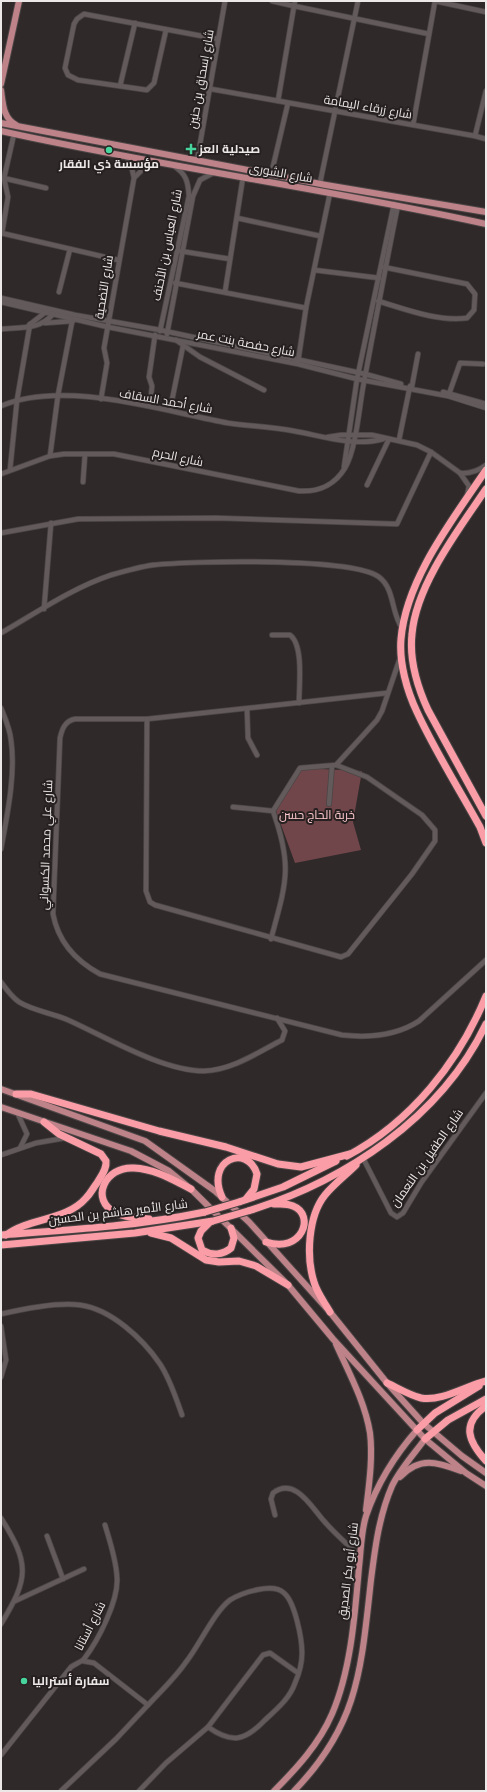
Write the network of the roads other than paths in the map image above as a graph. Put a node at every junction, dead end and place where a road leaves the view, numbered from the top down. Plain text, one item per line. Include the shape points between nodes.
1 (19, 1) edge
2 (225, 1) edge
3 (272, 1) edge
4 (358, 1) edge
5 (435, 1) edge
6 (295, 3) edge
7 (486, 12) edge
8 (354, 18) junction
9 (135, 22) junction
10 (166, 30) junction
11 (429, 34) junction
12 (218, 39) junction
13 (4, 53) edge
14 (1, 84) edge
15 (120, 86) junction
16 (211, 89) junction
17 (1, 90) edge
18 (486, 90) edge
19 (278, 101) junction
20 (288, 103) junction
21 (336, 112) junction
22 (1, 123) edge
23 (413, 125) junction
24 (23, 128) junction
25 (1, 131) edge
26 (14, 134) junction
27 (475, 136) junction
28 (486, 139) edge
29 (125, 155) junction
30 (197, 161) junction
31 (160, 162) junction
32 (173, 164) junction
33 (216, 172) junction
34 (271, 175) junction
35 (243, 177) junction
36 (2, 178) edge
37 (134, 178) junction
38 (320, 183) junction
39 (46, 188) dead end
40 (330, 193) junction
41 (396, 205) junction
42 (486, 212) edge
43 (237, 218) junction
44 (486, 224) edge
45 (1, 233) edge
46 (320, 236) junction
47 (70, 249) junction
48 (180, 251) junction
49 (230, 259) junction
50 (118, 260) junction
51 (383, 267) junction
52 (314, 270) junction
53 (381, 278) junction
54 (171, 283) junction
55 (177, 283) junction
56 (60, 292) dead end
57 (224, 292) junction
58 (1, 298) edge
59 (376, 301) junction
60 (1, 302) edge
61 (306, 308) junction
62 (32, 310) junction
63 (47, 311) junction
64 (54, 312) junction
65 (79, 320) junction
66 (72, 322) junction
67 (109, 322) junction
68 (45, 323) junction
69 (31, 324) junction
70 (108, 327) junction
71 (1, 329) edge
72 (160, 330) junction
73 (168, 332) junction
74 (157, 335) junction
75 (166, 337) junction
76 (176, 339) junction
77 (369, 339) junction
78 (183, 346) junction
79 (418, 354) dead end
80 (299, 362) junction
81 (483, 364) dead end
82 (359, 373) junction
83 (365, 374) junction
84 (357, 379) junction
85 (364, 381) junction
86 (410, 387) junction
87 (264, 390) dead end
88 (449, 394) junction
89 (58, 395) junction
90 (101, 399) junction
91 (17, 400) junction
92 (486, 404) edge
93 (1, 406) edge
94 (150, 406) junction
95 (486, 408) edge
96 (170, 410) junction
97 (348, 434) junction
98 (354, 435) junction
99 (328, 437) junction
100 (383, 439) junction
101 (389, 439) junction
102 (348, 440) junction
103 (353, 440) junction
104 (399, 440) junction
105 (431, 452) junction
106 (85, 454) junction
107 (50, 456) junction
108 (486, 465) edge
109 (344, 469) junction
110 (10, 470) junction
111 (486, 470) edge
112 (460, 473) junction
113 (1, 474) edge
114 (84, 482) dead end
115 (367, 485) dead end
116 (486, 489) edge
117 (466, 501) junction
118 (51, 522) junction
119 (1, 533) edge
120 (44, 609) junction
121 (402, 628) junction
122 (1, 633) edge
123 (272, 635) dead end
124 (401, 656) junction
125 (394, 675) junction
126 (407, 684) junction
127 (387, 694) junction
128 (299, 703) junction
129 (1, 708) edge
130 (247, 709) junction
131 (147, 719) junction
132 (257, 755) dead end
133 (334, 765) junction
134 (329, 804) dead end
135 (233, 807) dead end
136 (273, 811) junction
137 (486, 816) edge
138 (486, 843) edge
139 (1, 849) edge
140 (271, 939) junction
141 (486, 961) edge
142 (1, 982) edge
143 (486, 996) edge
144 (277, 1018) junction
145 (486, 1024) edge
146 (1, 1089) edge
147 (486, 1093) edge
148 (16, 1094) junction
149 (1, 1107) edge
150 (17, 1112) junction
151 (44, 1122) junction
152 (66, 1138) junction
153 (20, 1148) junction
154 (350, 1154) junction
155 (1, 1155) edge
156 (363, 1158) junction
157 (191, 1189) junction
158 (222, 1197) junction
159 (242, 1201) junction
160 (270, 1204) junction
161 (159, 1221) junction
162 (212, 1221) junction
163 (231, 1228) junction
164 (147, 1232) junction
165 (4, 1235) edge
166 (266, 1242) junction
167 (1, 1245) edge
168 (288, 1285) junction
169 (330, 1312) junction
170 (1, 1314) edge
171 (1, 1326) edge
172 (333, 1339) junction
173 (1, 1377) edge
174 (486, 1381) edge
175 (387, 1383) junction
176 (486, 1399) edge
177 (486, 1406) edge
178 (182, 1415) dead end
179 (424, 1423) junction
180 (417, 1430) junction
181 (433, 1432) junction
182 (425, 1439) junction
183 (486, 1461) edge
184 (466, 1473) junction
185 (486, 1473) edge
186 (392, 1486) junction
187 (486, 1486) edge
188 (275, 1515) dead end
189 (366, 1517) junction
190 (1, 1518) edge
191 (105, 1525) dead end
192 (47, 1536) dead end
193 (360, 1556) junction
194 (84, 1569) dead end
195 (63, 1579) junction
196 (15, 1601) junction
197 (1, 1624) edge
198 (83, 1661) junction
199 (298, 1673) junction
200 (148, 1705) junction
201 (208, 1726) junction
202 (1, 1754) edge
203 (61, 1791) edge
204 (139, 1791) edge
205 (274, 1791) edge
206 (294, 1791) edge

1 - 13 main road
2 - 12 street, شارع إسحاق بن حنين
3 - 6 street
4 - 8 street
5 - 7 street
5 - 11 street
6 - 8 street
6 - 19 street
8 - 11 street
8 - 21 street
9 - 10 street
9 - 15 street
9 - 15 street via 84,14 77,19 72,31 64,66 68,75 78,80
10 - 12 street
10 - 15 street via 153,85 143,91
11 - 23 street
12 - 16 street, شارع إسحاق بن حنين
13 - 14 main road
16 - 19 street, شارع زرقاء اليمامة
16 - 30 street, شارع إسحاق بن حنين
17 - 24 main road via 6,115 11,122
18 - 27 street
19 - 20 street, شارع زرقاء اليمامة
20 - 21 street, شارع زرقاء اليمامة
20 - 34 street
21 - 23 street, شارع زرقاء اليمامة
21 - 38 street
22 - 24 main road, شارع الشورى
23 - 27 street, شارع زرقاء اليمامة
24 - 30 main road, شارع الشورى
25 - 26 main road, شارع الشورى
26 - 29 main road, شارع الشورى
26 - 36 street
27 - 28 street, شارع زرقاء اليمامة
29 - 31 main road, شارع الشورى
29 - 37 street, شارع التضحية via 131,164
30 - 34 main road, شارع الشورى
31 - 32 main road, شارع الشورى
31 - 37 street via 146,166
32 - 33 main road, شارع الشورى
32 - 48 street, شارع العباس بن الأحنف via 185,175 189,196
33 - 35 main road, شارع الشورى
33 - 48 street, شارع العباس بن الأحنف via 204,177 195,189
34 - 38 main road, شارع الشورى
35 - 40 main road, شارع الشورى
35 - 43 street
36 - 39 street
36 - 45 street via 8,197
37 - 50 street, شارع التضحية
38 - 42 main road, شارع الشورى
40 - 41 main road, شارع الشورى
40 - 46 street
41 - 44 main road, شارع الشورى
41 - 51 street, شارع الحرم
43 - 46 street
43 - 49 street
45 - 47 street
46 - 52 street
47 - 50 street
47 - 56 street
48 - 49 street
48 - 54 street, شارع العباس بن الأحنف
48 - 55 street, شارع العباس بن الأحنف
49 - 57 street
50 - 67 street, شارع التضحية
51 - 53 street, شارع الحرم
51 - 59 street via 467,284 475,294 474,310 467,318 455,318
52 - 53 street
52 - 61 street
53 - 59 street, شارع الحرم
54 - 55 street
54 - 72 street, شارع العباس بن الأحنف
55 - 57 street
55 - 73 street, شارع العباس بن الأحنف
57 - 61 street
58 - 63 street, شارع حفصة بنت عمر
59 - 77 street, شارع الحرم
60 - 62 street, شارع حفصة بنت عمر
61 - 80 street
62 - 63 street, شارع حفصة بنت عمر
62 - 69 street
63 - 64 street, شارع حفصة بنت عمر
63 - 69 street
64 - 65 street, شارع حفصة بنت عمر
64 - 67 street, شارع حفصة بنت عمر
64 - 68 street
65 - 66 street
65 - 70 street, شارع حفصة بنت عمر
66 - 68 street
66 - 89 street
67 - 70 street, شارع التضحية
67 - 72 street, شارع حفصة بنت عمر
68 - 69 street
69 - 71 street
69 - 91 street
70 - 74 street, شارع حفصة بنت عمر
70 - 90 street, شارع التضحية via 104,353 107,363
72 - 73 street, شارع حفصة بنت عمر
72 - 74 street, شارع العباس بن الأحنف
73 - 75 street, شارع العباس بن الأحنف
73 - 80 street, شارع حفصة بنت عمر
74 - 75 street, شارع حفصة بنت عمر
74 - 94 street, شارع العباس بن الأحنف via 149,377 152,390
75 - 76 street, شارع حفصة بنت عمر
76 - 78 street
76 - 80 street, شارع حفصة بنت عمر
77 - 82 street, شارع الحرم
77 - 83 street, شارع الحرم
78 - 87 street
78 - 96 street
79 - 86 street
80 - 82 street, شارع حفصة بنت عمر
80 - 84 street, شارع حفصة بنت عمر
81 - 88 street via 460,363
82 - 83 street, شارع حفصة بنت عمر
82 - 84 street, شارع الحرم
83 - 85 street, شارع الحرم
83 - 86 street, شارع حفصة بنت عمر
84 - 85 street, شارع حفصة بنت عمر
84 - 97 street, شارع الحرم
85 - 86 street, شارع حفصة بنت عمر
85 - 98 street, شارع الحرم
86 - 88 street, شارع حفصة بنت عمر
86 - 104 street
88 - 92 street, شارع حفصة بنت عمر
88 - 95 street, شارع حفصة بنت عمر
89 - 90 street, شارع أحمد السقاف
89 - 91 street, شارع أحمد السقاف
89 - 107 street
90 - 94 street, شارع أحمد السقاف
91 - 93 street, شارع أحمد السقاف
91 - 110 street
94 - 96 street, شارع أحمد السقاف
96 - 99 street, شارع أحمد السقاف via 228,423
97 - 98 street, شارع أحمد السقاف
97 - 99 street, شارع أحمد السقاف
97 - 102 street, شارع الحرم
98 - 100 street, شارع أحمد السقاف via 372,435
98 - 103 street, شارع الحرم
99 - 102 street, شارع أحمد السقاف
100 - 101 street
100 - 103 street, شارع أحمد السقاف
101 - 104 street
101 - 115 street
102 - 103 street, شارع أحمد السقاف
102 - 109 street, شارع الحرم
103 - 109 street, شارع الحرم via 349,460
104 - 105 street
105 - 112 street
105 - 118 street via 397,524 216,518 78,518
106 - 107 street, شارع الحرم
106 - 109 street, شارع الحرم via 114,454 305,491 323,489
106 - 114 street
107 - 110 street, شارع الحرم
108 - 112 street via 467,474
110 - 113 street, شارع الحرم
111 - 117 highway
112 - 117 street via 469,486
116 - 137 highway via 444,551 429,582 415,613 411,648 415,676 428,710
117 - 121 highway via 418,580
118 - 119 street
118 - 120 street
120 - 121 street via 96,581 123,571 150,566 251,562 316,565 364,571 379,577 389,590 397,620
120 - 122 street
121 - 124 highway
123 - 128 street via 290,635 297,643
124 - 125 street
124 - 126 highway
125 - 126 street via 399,674
125 - 127 street
126 - 138 highway via 417,712 480,827
127 - 128 street, شارع علي محمد الكسواني
127 - 133 street via 377,720
128 - 130 street, شارع علي محمد الكسواني
129 - 139 street via 9,730 12,750 11,784
130 - 131 street, شارع علي محمد الكسواني
130 - 132 street via 248,738
131 - 140 street via 148,898 154,905
131 - 144 street, شارع علي محمد الكسواني via 75,719 66,723 62,729 53,914 56,927 71,951 100,974
133 - 134 street
133 - 136 street via 300,768
133 - 140 street via 367,777 422,814 435,830 435,841 412,874 346,956 341,957
135 - 136 street
136 - 140 street via 283,843 286,871 285,889
141 - 144 street, شارع علي محمد الكسواني via 419,1021 400,1031 379,1036 353,1036
142 - 144 street via 19,1002 33,1009 66,1019 123,1047 191,1070 218,1070 282,1040 285,1031
143 - 154 highway, شارع الأمير هاشم بن الحسين via 456,1055 423,1096 389,1128
145 - 156 highway, شارع الأمير هاشم بن الحسين via 465,1061 429,1104 399,1132
146 - 148 main road
147 - 156 street, شارع الطفيل بن النعمان via 434,1164 403,1213 397,1216 391,1214
148 - 154 highway via 31,1094 159,1131 226,1147 278,1164 301,1166
148 - 158 main road via 145,1141 186,1168
149 - 150 main road
150 - 151 main road
150 - 153 street via 27,1134
151 - 152 highway
151 - 157 main road via 131,1151 160,1165
152 - 153 street
152 - 165 highway via 104,1157 107,1164 102,1176 87,1198 75,1208 25,1224
153 - 155 street
154 - 159 highway, شارع الأمير هاشم بن الحسين via 301,1180
156 - 160 highway, شارع الأمير هاشم بن الحسين via 302,1191
156 - 169 highway via 325,1195 314,1223 310,1251 312,1272 314,1283
157 - 161 highway via 153,1171 133,1168 121,1169 106,1179 103,1190 105,1202 110,1208 121,1215
157 - 163 main road
158 - 159 highway via 217,1186 220,1169 228,1161 239,1158 250,1162 258,1174 254,1189
158 - 166 main road
159 - 161 highway, شارع الأمير هاشم بن الحسين, bridge via 205,1212
160 - 162 highway, شارع الأمير هاشم بن الحسين, bridge
160 - 166 highway via 286,1204 297,1208 303,1217 303,1229 298,1237 289,1243 275,1245
161 - 165 highway, شارع الأمير هاشم بن الحسين
162 - 163 highway via 201,1231 198,1238 202,1250 210,1253 221,1254 231,1248 234,1238
162 - 164 highway, شارع الأمير هاشم بن الحسين
163 - 168 main road
164 - 167 highway, شارع الأمير هاشم بن الحسين
164 - 168 highway via 171,1238 206,1260 239,1261 256,1266
166 - 169 main road
168 - 172 main road
169 - 175 main road
170 - 178 street via 79,1304 109,1316 137,1338 160,1364
171 - 173 street via 6,1360
172 - 180 main road
172 - 189 main road via 356,1388 370,1432 370,1475
174 - 175 highway via 429,1399 414,1396
174 - 179 highway, شارع أبو بكر الصديق via 449,1403
175 - 179 main road
176 - 181 highway, شارع أبو بكر الصديق via 466,1409
177 - 183 highway via 472,1420 469,1433 475,1447
179 - 180 highway, شارع أبو بكر الصديق
179 - 181 main road
180 - 182 main road
180 - 189 main road, شارع أبو بكر الصديق via 395,1458
181 - 182 highway, شارع أبو بكر الصديق
181 - 185 main road
182 - 184 main road
182 - 186 main road, شارع أبو بكر الصديق via 405,1464
184 - 186 main road via 444,1465 423,1463 409,1469
184 - 187 main road
186 - 206 main road, شارع أبو بكر الصديق via 377,1533 354,1696 328,1750
188 - 193 street via 271,1499 273,1493 282,1489 296,1491
189 - 193 main road, شارع أبو بكر الصديق
190 - 196 street via 16,1543 22,1563 21,1584
191 - 198 street, شارع أستانا via 113,1551 117,1577 116,1594 106,1623
192 - 195 street
193 - 205 main road, شارع أبو بكر الصديق via 345,1669 332,1713 318,1740 301,1763
194 - 195 street
195 - 196 street
196 - 197 street
198 - 200 street via 94,1663
198 - 202 street, شارع أستانا via 71,1667
199 - 200 street via 301,1645 288,1597 272,1588 247,1592 224,1606 187,1662
199 - 201 street via 285,1700 251,1733 231,1738 218,1734
199 - 201 street via 273,1654 265,1654
200 - 203 street
201 - 204 street

